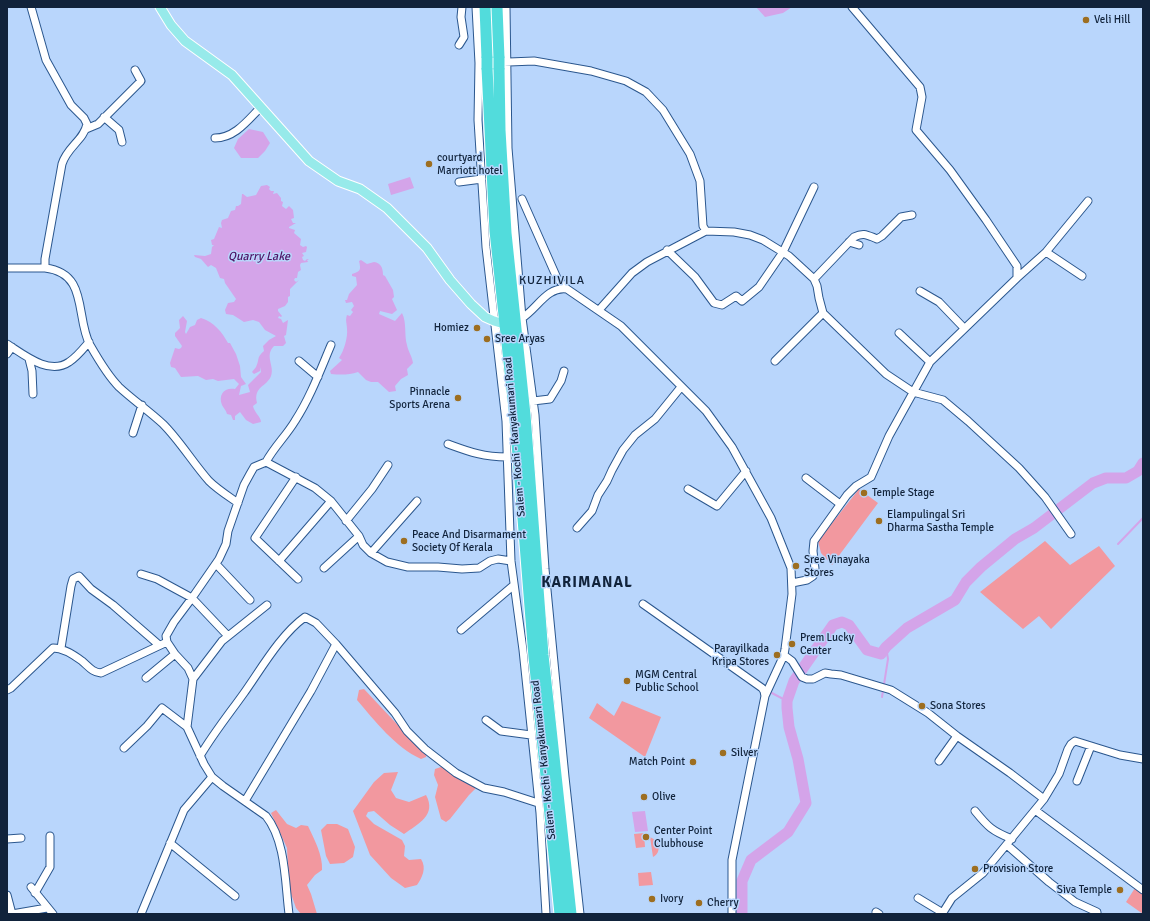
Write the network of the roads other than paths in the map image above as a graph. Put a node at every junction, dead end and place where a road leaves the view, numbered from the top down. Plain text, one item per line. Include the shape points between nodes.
1 (31, 7) edge
2 (160, 7) edge
3 (462, 7) edge
4 (476, 7) edge
5 (485, 7) edge
6 (497, 7) edge
7 (506, 7) edge
8 (852, 7) edge
9 (459, 45) dead end
10 (484, 63) junction
11 (502, 63) junction
12 (135, 70) dead end
13 (261, 108) junction
14 (104, 117) junction
15 (86, 129) junction
16 (215, 138) dead end
17 (122, 142) dead end
18 (482, 179) junction
19 (459, 182) dead end
20 (814, 187) dead end
21 (522, 199) dead end
22 (1088, 201) dead end
23 (912, 215) dead end
24 (706, 231) junction
25 (849, 242) junction
26 (859, 245) dead end
27 (667, 250) junction
28 (783, 252) junction
29 (1046, 252) junction
30 (7, 268) edge
31 (45, 268) junction
32 (1082, 276) dead end
33 (1017, 278) junction
34 (814, 279) junction
35 (567, 289) junction
36 (920, 291) dead end
37 (599, 310) junction
38 (823, 313) junction
39 (509, 321) junction
40 (964, 328) junction
41 (899, 333) dead end
42 (89, 342) junction
43 (9, 345) edge
44 (331, 345) dead end
45 (7, 354) edge
46 (29, 359) junction
47 (299, 361) dead end
48 (775, 361) dead end
49 (930, 362) junction
50 (564, 371) dead end
51 (318, 377) junction
52 (681, 388) junction
53 (913, 392) junction
54 (33, 394) dead end
55 (533, 401) junction
56 (142, 405) junction
57 (133, 433) dead end
58 (448, 444) dead end
59 (507, 457) junction
60 (266, 462) junction
61 (388, 465) dead end
62 (746, 471) junction
63 (296, 477) junction
64 (806, 478) dead end
65 (688, 489) dead end
66 (331, 501) junction
67 (417, 501) dead end
68 (238, 503) junction
69 (840, 504) junction
70 (346, 521) junction
71 (577, 528) dead end
72 (1071, 534) dead end
73 (359, 536) junction
74 (371, 553) junction
75 (279, 561) junction
76 (511, 561) junction
77 (216, 564) junction
78 (324, 568) dead end
79 (141, 574) dead end
80 (298, 579) dead end
81 (792, 583) junction
82 (514, 584) junction
83 (192, 598) junction
84 (250, 600) dead end
85 (643, 604) dead end
86 (267, 605) dead end
87 (461, 630) dead end
88 (228, 636) junction
89 (167, 642) junction
90 (336, 644) junction
91 (159, 645) junction
92 (61, 648) junction
93 (175, 654) junction
94 (784, 655) junction
95 (146, 678) dead end
96 (193, 678) junction
97 (7, 690) edge
98 (765, 696) junction
99 (486, 720) dead end
100 (187, 727) junction
101 (531, 735) junction
102 (957, 736) junction
103 (1091, 746) junction
104 (124, 748) dead end
105 (200, 756) junction
106 (1143, 759) edge
107 (939, 761) dead end
108 (212, 777) junction
109 (1077, 781) dead end
110 (1044, 799) junction
111 (245, 801) junction
112 (538, 803) junction
113 (1035, 810) junction
114 (974, 811) dead end
115 (50, 836) dead end
116 (21, 838) dead end
117 (7, 839) edge
118 (1012, 839) junction
119 (170, 843) junction
120 (1007, 845) junction
121 (1143, 890) edge
122 (7, 895) edge
123 (235, 896) dead end
124 (918, 898) dead end
125 (50, 911) edge
126 (942, 913) edge
127 (141, 914) edge
128 (289, 914) edge
129 (546, 914) edge
130 (560, 914) edge
131 (571, 914) edge
132 (580, 914) edge
133 (732, 914) edge
134 (1097, 914) edge

1 - 15 street via 46,60 71,105 87,121
2 - 13 main road via 185,41 232,75
3 - 9 street via 464,37
4 - 10 street
5 - 10 highway, Salem - Kochi - Kanyakumari Road
6 - 11 highway, Salem - Kochi - Kanyakumari Road
7 - 11 street
8 - 33 street via 920,87 922,97 916,130 950,170 986,220 1016,266
10 - 11 street
10 - 18 street via 478,120
10 - 39 highway, Salem - Kochi - Kanyakumari Road via 494,218
11 - 24 street via 534,61 591,71 626,81 646,92 663,110 690,154 700,181 703,226
11 - 39 highway, Salem - Kochi - Kanyakumari Road
12 - 14 street via 141,81
13 - 16 street via 237,131 224,138
13 - 39 main road via 309,161 338,181 360,189 387,208 427,248 450,280 485,317
14 - 15 street via 98,124
14 - 17 street via 120,130
15 - 31 street via 67,151 62,164
18 - 19 street
18 - 39 street via 486,247
20 - 28 street
21 - 35 street via 557,278
22 - 29 street
23 - 25 street via 901,217 877,239 861,234
24 - 27 street
24 - 28 street via 750,235
25 - 26 street
25 - 34 street
27 - 28 street via 695,277 714,303 722,305 736,296 742,301 759,286
27 - 37 street via 632,273
28 - 34 street
29 - 32 street
29 - 33 street
30 - 31 street
31 - 42 street via 68,277 76,289
33 - 40 street
34 - 38 street via 818,286
35 - 37 street
35 - 39 street via 560,288 550,292 530,313
36 - 40 street via 939,302
37 - 52 street via 621,326
38 - 48 street
38 - 53 street via 886,374
39 - 55 street
39 - 59 street
39 - 130 highway, Salem - Kochi - Kanyakumari Road via 534,657
39 - 131 highway, Salem - Kochi - Kanyakumari Road via 526,415 543,655
40 - 49 street
41 - 49 street
42 - 46 street via 68,363 52,367
42 - 56 street via 108,374 119,387
43 - 45 street
43 - 46 street
44 - 51 street
46 - 54 street
47 - 51 street
49 - 53 street
50 - 55 street via 550,399
51 - 60 street via 294,422
52 - 62 street via 706,411
52 - 71 street via 655,419 623,450 592,511
53 - 69 street via 889,436 871,477 856,486
53 - 72 street via 943,400 958,413 1019,468 1045,497
55 - 132 street via 545,577
56 - 57 street
56 - 68 street via 164,425 210,482
58 - 59 street via 476,454
59 - 76 street
60 - 63 street
60 - 68 street via 254,467
61 - 70 street
62 - 65 street via 717,506
62 - 81 street via 771,518 791,568
63 - 66 street
63 - 75 street via 255,538
64 - 69 street
66 - 70 street
66 - 75 street
67 - 74 street
68 - 77 street via 226,544
69 - 81 street via 814,541 813,576
70 - 73 street
73 - 74 street via 363,546
73 - 78 street
74 - 76 street via 387,562 408,567 462,569 479,568 498,559
75 - 80 street
76 - 82 street
77 - 83 street
77 - 84 street
79 - 83 street via 157,579
81 - 94 street
82 - 87 street
82 - 101 street
83 - 88 street
83 - 89 street via 166,636
85 - 98 street via 762,688
86 - 88 street
88 - 96 street
89 - 91 street
89 - 93 street
90 - 105 street via 316,623 305,617 297,623 272,653
90 - 111 street
90 - 112 street via 395,713 407,731 425,749 456,773 484,788
91 - 92 street via 101,673 93,672 82,661
91 - 92 street via 91,589 79,576 73,578 70,586
92 - 97 street via 53,648
93 - 95 street
93 - 96 street
94 - 98 street
94 - 102 street via 807,679 825,673 841,675 891,690 928,713
96 - 100 street
98 - 133 street via 732,860
99 - 101 street via 501,731
100 - 104 street via 162,708
100 - 105 street
101 - 112 street
102 - 107 street
102 - 110 street
103 - 106 street
103 - 109 street
103 - 110 street via 1075,741 1071,744 1059,774
105 - 108 street
108 - 111 street
108 - 119 street via 184,810
110 - 113 street
111 - 128 street via 271,822 281,847
112 - 129 street
113 - 118 street
113 - 121 street
114 - 118 street via 996,833
115 - 125 street via 50,866 33,890
116 - 117 street
118 - 120 street
119 - 123 street
119 - 127 street
120 - 126 street via 983,873 952,898
120 - 134 street via 1075,902
122 - 125 street via 12,914
124 - 126 street

